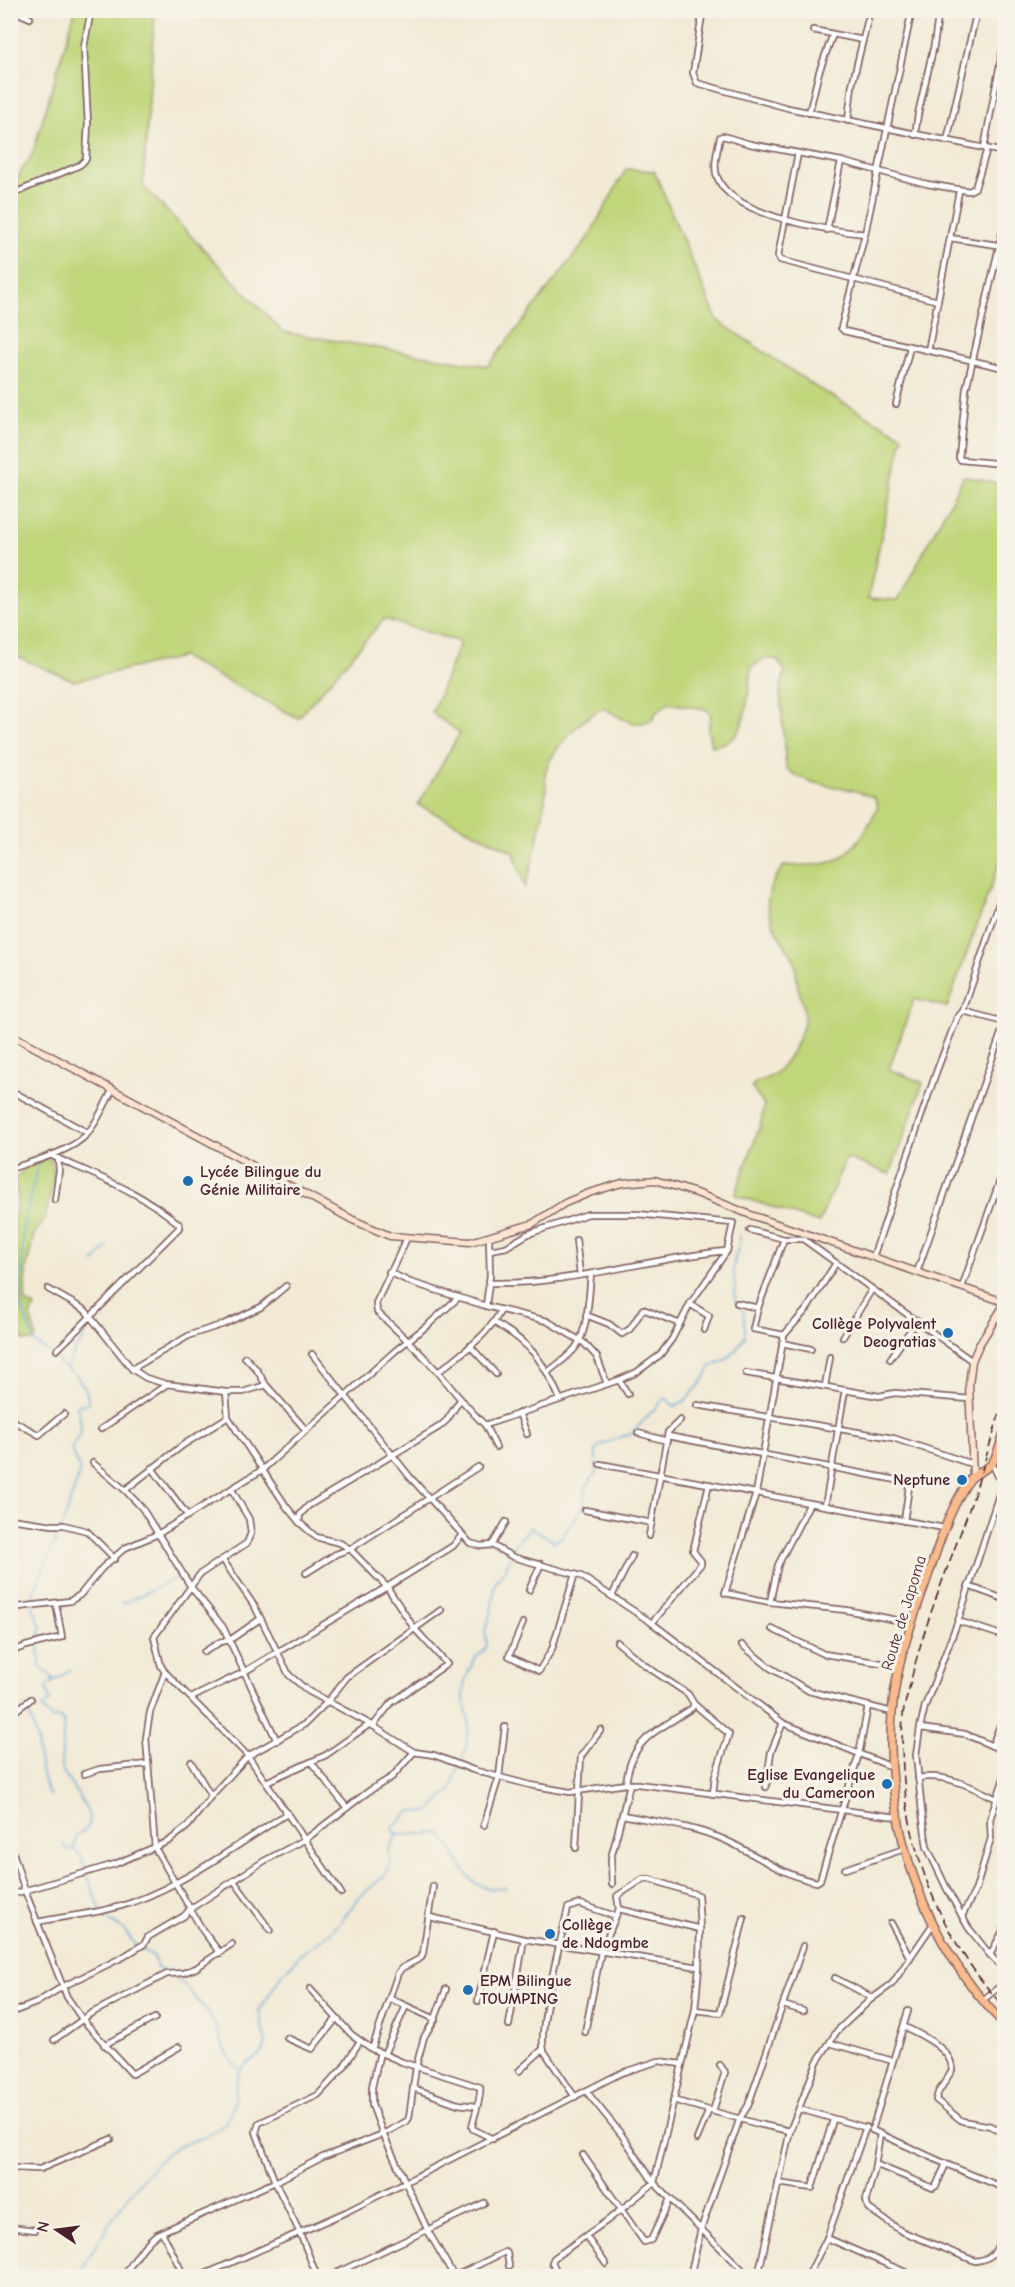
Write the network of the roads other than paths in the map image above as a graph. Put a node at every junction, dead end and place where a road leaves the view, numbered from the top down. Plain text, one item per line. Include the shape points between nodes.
1 (12, 10) edge
2 (91, 10) edge
3 (912, 10) edge
4 (939, 10) edge
5 (977, 10) edge
6 (702, 15) dead end
7 (30, 18) dead end
8 (868, 19) dead end
9 (813, 30) dead end
10 (833, 34) junction
11 (863, 40) junction
12 (1005, 43) edge
13 (809, 113) junction
14 (848, 121) junction
15 (887, 129) junction
16 (915, 135) junction
17 (946, 141) junction
18 (985, 148) junction
19 (1005, 152) edge
20 (798, 153) junction
21 (841, 161) junction
22 (878, 171) junction
23 (959, 191) junction
24 (10, 192) edge
25 (785, 219) junction
26 (1005, 225) edge
27 (826, 230) junction
28 (866, 234) junction
29 (950, 238) junction
30 (1002, 246) edge
31 (853, 279) junction
32 (938, 301) junction
33 (910, 346) junction
34 (928, 351) junction
35 (973, 361) junction
36 (1005, 368) edge
37 (896, 404) dead end
38 (1005, 464) edge
39 (1005, 888) edge
40 (963, 1011) junction
41 (1005, 1024) edge
42 (10, 1034) edge
43 (113, 1089) junction
44 (10, 1090) edge
45 (88, 1133) junction
46 (50, 1155) junction
47 (58, 1158) junction
48 (10, 1169) edge
49 (1005, 1169) edge
50 (55, 1200) dead end
51 (750, 1230) dead end
52 (407, 1238) junction
53 (489, 1238) junction
54 (784, 1239) junction
55 (576, 1240) dead end
56 (490, 1250) junction
57 (727, 1251) junction
58 (873, 1257) junction
59 (836, 1263) junction
60 (389, 1272) junction
61 (917, 1272) junction
62 (591, 1274) junction
63 (580, 1275) junction
64 (490, 1283) junction
65 (286, 1286) dead end
66 (962, 1287) junction
67 (48, 1289) dead end
68 (872, 1289) junction
69 (459, 1297) junction
70 (737, 1303) dead end
71 (1005, 1303) edge
72 (690, 1304) junction
73 (486, 1306) junction
74 (758, 1308) junction
75 (501, 1310) junction
76 (586, 1315) junction
77 (90, 1316) junction
78 (917, 1322) junction
79 (495, 1323) junction
80 (680, 1324) junction
81 (704, 1330) dead end
82 (784, 1335) junction
83 (843, 1337) dead end
84 (408, 1340) junction
85 (580, 1341) junction
86 (782, 1343) junction
87 (470, 1346) junction
88 (811, 1349) dead end
89 (57, 1350) dead end
90 (312, 1354) dead end
91 (245, 1357) dead end
92 (830, 1357) dead end
93 (890, 1359) dead end
94 (972, 1361) junction
95 (132, 1369) junction
96 (438, 1372) junction
97 (548, 1372) junction
98 (747, 1373) dead end
99 (496, 1374) dead end
100 (776, 1378) junction
101 (619, 1380) junction
102 (166, 1384) junction
103 (607, 1384) junction
104 (266, 1385) junction
105 (825, 1386) junction
106 (845, 1390) junction
107 (226, 1392) junction
108 (628, 1394) dead end
109 (344, 1396) junction
110 (560, 1399) junction
111 (970, 1399) junction
112 (460, 1400) junction
113 (697, 1405) dead end
114 (519, 1413) junction
115 (64, 1414) dead end
116 (228, 1417) junction
117 (770, 1417) junction
118 (10, 1419) edge
119 (680, 1420) dead end
120 (484, 1425) junction
121 (838, 1428) junction
122 (101, 1429) dead end
123 (306, 1430) junction
124 (638, 1433) dead end
125 (1005, 1433) edge
126 (527, 1434) dead end
127 (667, 1438) junction
128 (496, 1447) dead end
129 (763, 1454) junction
130 (392, 1455) junction
131 (93, 1463) dead end
132 (993, 1463) junction
133 (600, 1464) dead end
134 (972, 1464) junction
135 (478, 1467) dead end
136 (831, 1467) junction
137 (152, 1468) junction
138 (262, 1470) junction
139 (660, 1475) junction
140 (972, 1477) junction
141 (709, 1484) junction
142 (1004, 1485) edge
143 (125, 1490) junction
144 (232, 1490) junction
145 (756, 1493) junction
146 (430, 1498) junction
147 (810, 1503) junction
148 (825, 1506) junction
149 (585, 1510) dead end
150 (188, 1516) junction
151 (10, 1519) edge
152 (904, 1521) junction
153 (299, 1522) junction
154 (506, 1522) dead end
155 (652, 1523) junction
156 (945, 1528) junction
157 (158, 1534) junction
158 (462, 1535) junction
159 (649, 1536) dead end
160 (492, 1545) junction
161 (350, 1549) junction
162 (632, 1556) dead end
163 (115, 1559) junction
164 (223, 1560) junction
165 (541, 1564) junction
166 (306, 1573) dead end
167 (575, 1574) junction
168 (968, 1586) junction
169 (191, 1587) junction
170 (387, 1587) junction
171 (529, 1590) dead end
172 (612, 1596) junction
173 (1005, 1599) edge
174 (770, 1602) junction
175 (56, 1604) junction
176 (10, 1608) edge
177 (441, 1610) dead end
178 (260, 1619) junction
179 (958, 1621) junction
180 (522, 1623) dead end
181 (652, 1623) junction
182 (911, 1623) junction
183 (414, 1628) junction
184 (772, 1629) dead end
185 (1005, 1636) edge
186 (10, 1640) edge
187 (230, 1640) junction
188 (617, 1642) dead end
189 (742, 1645) dead end
190 (13, 1651) edge
191 (204, 1652) dead end
192 (277, 1653) junction
193 (900, 1666) junction
194 (165, 1672) junction
195 (244, 1672) junction
196 (190, 1698) junction
197 (31, 1699) dead end
198 (328, 1701) junction
199 (694, 1704) junction
200 (868, 1706) junction
201 (892, 1712) junction
202 (10, 1715) edge
203 (1005, 1715) edge
204 (783, 1723) junction
205 (372, 1725) junction
206 (505, 1727) dead end
207 (920, 1728) junction
208 (601, 1730) dead end
209 (277, 1742) junction
210 (992, 1746) junction
211 (1005, 1751) edge
212 (414, 1752) junction
213 (859, 1754) junction
214 (248, 1756) junction
215 (191, 1762) dead end
216 (311, 1762) junction
217 (148, 1764) junction
218 (892, 1767) junction
219 (84, 1774) dead end
220 (500, 1777) junction
221 (918, 1778) junction
222 (1005, 1778) edge
223 (266, 1782) junction
224 (628, 1784) junction
225 (766, 1786) dead end
226 (579, 1792) junction
227 (713, 1794) junction
228 (211, 1796) junction
229 (997, 1799) junction
230 (347, 1808) junction
231 (842, 1810) junction
232 (288, 1813) junction
233 (622, 1815) junction
234 (897, 1817) junction
235 (484, 1825) dead end
236 (306, 1839) junction
237 (10, 1843) edge
238 (155, 1848) junction
239 (576, 1848) dead end
240 (904, 1849) junction
241 (845, 1869) dead end
242 (234, 1881) junction
243 (175, 1883) junction
244 (612, 1884) dead end
245 (432, 1886) dead end
246 (25, 1891) junction
247 (341, 1893) dead end
248 (10, 1895) edge
249 (190, 1909) junction
250 (619, 1909) junction
251 (615, 1916) junction
252 (962, 1916) junction
253 (430, 1917) junction
254 (744, 1918) dead end
255 (37, 1922) junction
256 (891, 1923) dead end
257 (933, 1924) junction
258 (700, 1929) junction
259 (1005, 1929) edge
260 (270, 1930) dead end
261 (494, 1931) junction
262 (525, 1939) junction
263 (232, 1944) dead end
264 (560, 1945) junction
265 (803, 1946) dead end
266 (601, 1952) junction
267 (220, 1953) junction
268 (990, 1955) junction
269 (910, 1958) junction
270 (699, 1967) junction
271 (1005, 1969) edge
272 (835, 1978) dead end
273 (1005, 1983) edge
274 (62, 1987) junction
275 (310, 1989) dead end
276 (446, 1989) dead end
277 (873, 1998) junction
278 (391, 1999) junction
279 (983, 2000) junction
280 (478, 2001) dead end
281 (783, 2005) junction
282 (406, 2006) junction
283 (695, 2010) junction
284 (803, 2011) dead end
285 (908, 2011) dead end
286 (10, 2013) edge
287 (155, 2018) dead end
288 (82, 2019) junction
289 (336, 2019) junction
290 (435, 2019) junction
291 (1005, 2024) edge
292 (509, 2025) dead end
293 (905, 2027) junction
294 (585, 2032) dead end
295 (287, 2038) dead end
296 (54, 2040) dead end
297 (360, 2041) junction
298 (830, 2043) junction
299 (105, 2045) junction
300 (180, 2047) dead end
301 (372, 2049) junction
302 (543, 2049) junction
303 (382, 2053) junction
304 (893, 2061) junction
305 (681, 2064) junction
306 (720, 2065) dead end
307 (416, 2067) junction
308 (519, 2071) dead end
309 (413, 2088) junction
310 (585, 2091) junction
311 (575, 2097) junction
312 (673, 2100) junction
313 (476, 2106) junction
314 (799, 2109) junction
315 (711, 2111) junction
316 (740, 2118) junction
317 (833, 2120) junction
318 (866, 2127) junction
319 (872, 2130) junction
320 (790, 2131) junction
321 (383, 2134) junction
322 (880, 2134) junction
323 (1005, 2134) edge
324 (111, 2139) dead end
325 (493, 2139) junction
326 (697, 2139) dead end
327 (584, 2155) dead end
328 (874, 2164) junction
329 (946, 2164) junction
330 (10, 2168) edge
331 (406, 2181) junction
332 (275, 2182) junction
333 (654, 2183) junction
334 (778, 2183) junction
335 (1005, 2188) edge
336 (670, 2199) junction
337 (484, 2203) dead end
338 (622, 2210) junction
339 (1005, 2223) edge
340 (10, 2227) edge
341 (701, 2229) junction
342 (35, 2230) dead end
343 (299, 2231) junction
344 (428, 2231) junction
345 (162, 2232) junction
346 (586, 2236) junction
347 (826, 2238) junction
348 (606, 2264) dead end
349 (509, 2266) dead end
350 (123, 2277) edge
351 (184, 2277) edge
352 (201, 2277) edge
353 (316, 2277) edge
354 (330, 2277) edge
355 (454, 2277) edge
356 (559, 2277) edge
357 (690, 2277) edge
358 (749, 2277) edge
359 (758, 2277) edge
360 (808, 2277) edge
361 (908, 2277) edge

1 - 7 street
2 - 24 street via 84,47 86,159 80,165
3 - 15 street
4 - 16 street
5 - 17 street
6 - 13 street via 693,73 697,83
8 - 11 street
9 - 10 street
10 - 11 street
10 - 13 street
11 - 14 street
12 - 18 street
13 - 14 street
14 - 15 street
15 - 16 street
15 - 22 street
16 - 17 street
17 - 18 street
18 - 19 street
18 - 23 street via 975,188
20 - 21 street
20 - 25 street
20 - 25 street via 720,137 716,171 729,194 754,211
21 - 22 street
21 - 27 street
22 - 23 street
22 - 28 street
23 - 29 street
25 - 27 street
25 - 31 street via 780,260
26 - 30 street
27 - 28 street
28 - 31 street
29 - 30 street
29 - 32 street
30 - 35 street
31 - 32 street
31 - 33 street via 842,330
32 - 34 street
33 - 34 street
33 - 37 street
34 - 35 street
35 - 36 street
35 - 38 street via 966,389 960,460
39 - 40 street
40 - 41 street
40 - 58 street via 937,1070
41 - 61 street
42 - 43 main road
43 - 45 street
43 - 52 main road via 373,1231
44 - 45 street
45 - 46 street
46 - 47 street
46 - 48 street
47 - 50 street
47 - 77 street via 123,1188 179,1224 178,1231
49 - 66 street
51 - 54 street
52 - 53 main road via 460,1242
52 - 60 street
53 - 56 street
53 - 58 main road via 538,1221 589,1193 649,1180 699,1194
54 - 59 street via 803,1239
54 - 74 street
55 - 63 street
56 - 57 street via 583,1215 637,1214 732,1223
56 - 64 street
57 - 62 street
57 - 72 street
58 - 61 main road
59 - 68 street
59 - 82 street via 807,1309
60 - 69 street
60 - 84 street via 376,1312
61 - 66 main road
62 - 63 street
62 - 76 street
63 - 64 street
64 - 73 street
65 - 95 street via 261,1307 190,1335
66 - 71 main road
67 - 77 street
68 - 78 street
68 - 83 street
69 - 73 street
69 - 84 street
70 - 74 street
71 - 94 main road
72 - 80 street
72 - 81 street via 709,1316
73 - 75 street
74 - 82 street via 753,1329
75 - 79 street
75 - 85 street via 547,1321
76 - 80 street via 622,1334 644,1309
76 - 85 street
77 - 89 street
77 - 95 street
78 - 93 street
78 - 94 street
79 - 87 street
79 - 97 street via 531,1348
80 - 101 street via 660,1355
82 - 86 street
84 - 96 street
84 - 109 street
85 - 97 street
85 - 103 street via 597,1357
86 - 88 street
86 - 100 street
87 - 96 street
87 - 99 street
90 - 109 street
91 - 104 street
92 - 105 street
94 - 111 main road
95 - 102 street via 154,1382
96 - 112 street
97 - 110 street
98 - 100 street
100 - 105 street
100 - 117 street
101 - 103 street
101 - 108 street
102 - 107 street
102 - 122 street
103 - 110 street
104 - 107 street
104 - 123 street
105 - 106 street
106 - 111 street via 879,1396 895,1393
106 - 121 street
107 - 116 street
109 - 123 street
109 - 130 street
110 - 114 street
111 - 134 main road
112 - 120 street
112 - 130 street via 439,1427
113 - 117 street
114 - 120 street
114 - 126 street
115 - 118 street via 39,1435
116 - 137 street
116 - 138 street
117 - 121 street
117 - 129 street
119 - 127 street
120 - 128 street
121 - 134 street via 893,1438
121 - 136 street
123 - 138 street
124 - 127 street
125 - 132 main road
127 - 129 street
127 - 139 street
129 - 136 street
129 - 145 street
130 - 146 street
130 - 153 street via 308,1506
131 - 143 street
132 - 140 main road
132 - 142 street
133 - 139 street
134 - 140 main road
135 - 146 street
136 - 148 street
136 - 152 street via 907,1482
137 - 143 street
137 - 150 street
138 - 144 street
138 - 153 street
139 - 141 street
139 - 155 street
140 - 156 main road, Route de Japoma
141 - 145 street
141 - 181 street via 693,1551 701,1564
142 - 168 street
143 - 157 street
144 - 150 street
144 - 164 street via 247,1514 251,1533 242,1549
145 - 147 street
145 - 174 street via 725,1593
146 - 158 street
146 - 161 street
147 - 148 street
147 - 174 street via 778,1565
148 - 152 street
149 - 155 street
150 - 157 street
151 - 163 street via 87,1531
152 - 156 street
153 - 161 street via 316,1537
154 - 160 street
155 - 159 street
156 - 182 main road, Route de Japoma
157 - 163 street via 125,1548
157 - 169 street
158 - 160 street via 476,1544
158 - 170 street via 453,1546
160 - 165 street via 513,1557
161 - 166 street
161 - 170 street
162 - 172 street
163 - 175 street via 102,1568 80,1595
164 - 169 street via 204,1571
164 - 178 street
165 - 167 street
165 - 171 street
167 - 172 street
167 - 180 street via 552,1649 539,1671 509,1656
168 - 173 street
168 - 179 street
169 - 187 street
169 - 194 street via 154,1637
170 - 183 street
170 - 192 street
172 - 181 street
174 - 182 street via 846,1610
175 - 176 street
175 - 190 street via 62,1637
177 - 183 street
178 - 187 street
178 - 192 street
179 - 185 street
179 - 207 street via 927,1699
181 - 204 street
182 - 193 main road, Route de Japoma
183 - 198 street via 347,1677
183 - 205 street via 447,1664 391,1703
184 - 193 street via 824,1654
186 - 190 street
187 - 191 street
187 - 195 street
188 - 199 street via 688,1694
189 - 200 street via 769,1667 809,1690
192 - 195 street
192 - 198 street via 289,1675
193 - 201 main road, Route de Japoma
194 - 196 street
194 - 217 street via 148,1722
195 - 196 street
195 - 209 street
196 - 214 street
197 - 202 street
198 - 205 street
198 - 209 street via 305,1724
199 - 224 street via 635,1750 629,1763
199 - 227 street via 729,1734
200 - 201 street
200 - 213 street
201 - 218 main road, Route de Japoma
203 - 210 street
204 - 213 street
204 - 225 street via 771,1752
205 - 212 street
205 - 216 street
206 - 220 street
207 - 210 street via 965,1734
207 - 221 street
208 - 226 street via 581,1756
209 - 214 street
210 - 211 street
212 - 220 street
212 - 230 street via 392,1777
213 - 218 street
213 - 231 street
214 - 223 street
214 - 228 street
215 - 228 street
216 - 223 street
216 - 230 street
217 - 219 street
217 - 238 street
218 - 234 main road, Route de Japoma
220 - 226 street
220 - 235 street
221 - 229 street via 937,1776
221 - 252 street via 927,1847
222 - 229 street
223 - 232 street
224 - 226 street
224 - 227 street
224 - 233 street
226 - 239 street
227 - 231 street
228 - 238 street via 188,1826
229 - 252 street via 990,1819 991,1838 976,1889
230 - 236 street
231 - 233 street via 817,1882 801,1879 701,1831
231 - 234 street
232 - 236 street
232 - 243 street
233 - 244 street via 611,1858
234 - 240 main road, Route de Japoma
236 - 242 street
236 - 247 street
237 - 246 street
238 - 243 street
238 - 246 street
240 - 241 street
240 - 257 main road, Route de Japoma
242 - 249 street
242 - 260 street
243 - 249 street
243 - 255 street via 106,1910
245 - 253 street
246 - 248 street
246 - 255 street
249 - 267 street
249 - 274 street via 123,1957
250 - 251 street
250 - 258 street
250 - 258 street via 617,1896 643,1879 653,1879 698,1895
251 - 264 street via 580,1904 570,1907
251 - 266 street
252 - 268 street
253 - 261 street
253 - 278 street via 421,1958 398,1973
254 - 283 street via 720,2013
255 - 274 street
256 - 269 street
257 - 269 street
257 - 279 main road, Route de Japoma
258 - 270 street
259 - 268 street
261 - 262 street
261 - 280 street
262 - 264 street
262 - 292 street
263 - 267 street
264 - 266 street
264 - 302 street
265 - 281 street
266 - 270 street
266 - 294 street
267 - 288 street via 196,1968 150,1982
268 - 271 street
269 - 277 street via 892,1984
270 - 283 street
272 - 277 street
273 - 279 street
274 - 286 street
274 - 288 street
275 - 289 street
276 - 290 street
277 - 298 street via 837,2031
278 - 282 street
278 - 301 street
279 - 291 main road, Route de Japoma
281 - 284 street
281 - 316 street via 748,2106
282 - 290 street
282 - 303 street
283 - 305 street
285 - 293 street
287 - 299 street
288 - 296 street
288 - 299 street
289 - 295 street via 312,2049
289 - 297 street
290 - 307 street via 424,2037
293 - 304 street
293 - 323 street via 935,2044 951,2060 952,2070 936,2100 962,2121 991,2126
297 - 301 street
297 - 332 street via 343,2068 318,2095 259,2124 256,2132
298 - 304 street
298 - 314 street
299 - 300 street via 132,2074
301 - 303 street
302 - 308 street
302 - 311 street
303 - 307 street
303 - 321 street via 372,2087 372,2105
304 - 319 street
305 - 310 street via 659,2061 621,2073
305 - 312 street
306 - 315 street via 725,2072
307 - 309 street
307 - 313 street via 480,2087 481,2097
309 - 313 street
309 - 321 street via 407,2121
310 - 311 street
310 - 333 street
311 - 325 street
312 - 315 street
312 - 333 street
313 - 325 street via 473,2128
314 - 317 street
314 - 320 street
315 - 316 street
315 - 326 street
316 - 320 street
316 - 341 street
317 - 318 street
317 - 334 street via 812,2188
318 - 319 street
318 - 347 street
319 - 322 street
320 - 334 street
321 - 331 street
321 - 332 street via 322,2157
322 - 328 street
322 - 329 street
324 - 330 street via 40,2169
325 - 331 street
327 - 338 street
328 - 329 street via 933,2188
328 - 339 street via 866,2200 868,2208 901,2231 975,2261 992,2256
329 - 335 street
331 - 343 street
331 - 344 street
332 - 343 street
332 - 345 street
333 - 336 street
333 - 338 street
334 - 359 street
336 - 338 street via 648,2242 644,2242
336 - 341 street
337 - 344 street
338 - 346 street
340 - 342 street
341 - 357 street
341 - 358 street
343 - 352 street
343 - 353 street
344 - 354 street
344 - 355 street
345 - 350 street via 145,2242
345 - 351 street
346 - 348 street
346 - 356 street via 552,2259
347 - 360 street
347 - 361 street via 905,2272
349 - 355 street via 504,2252

